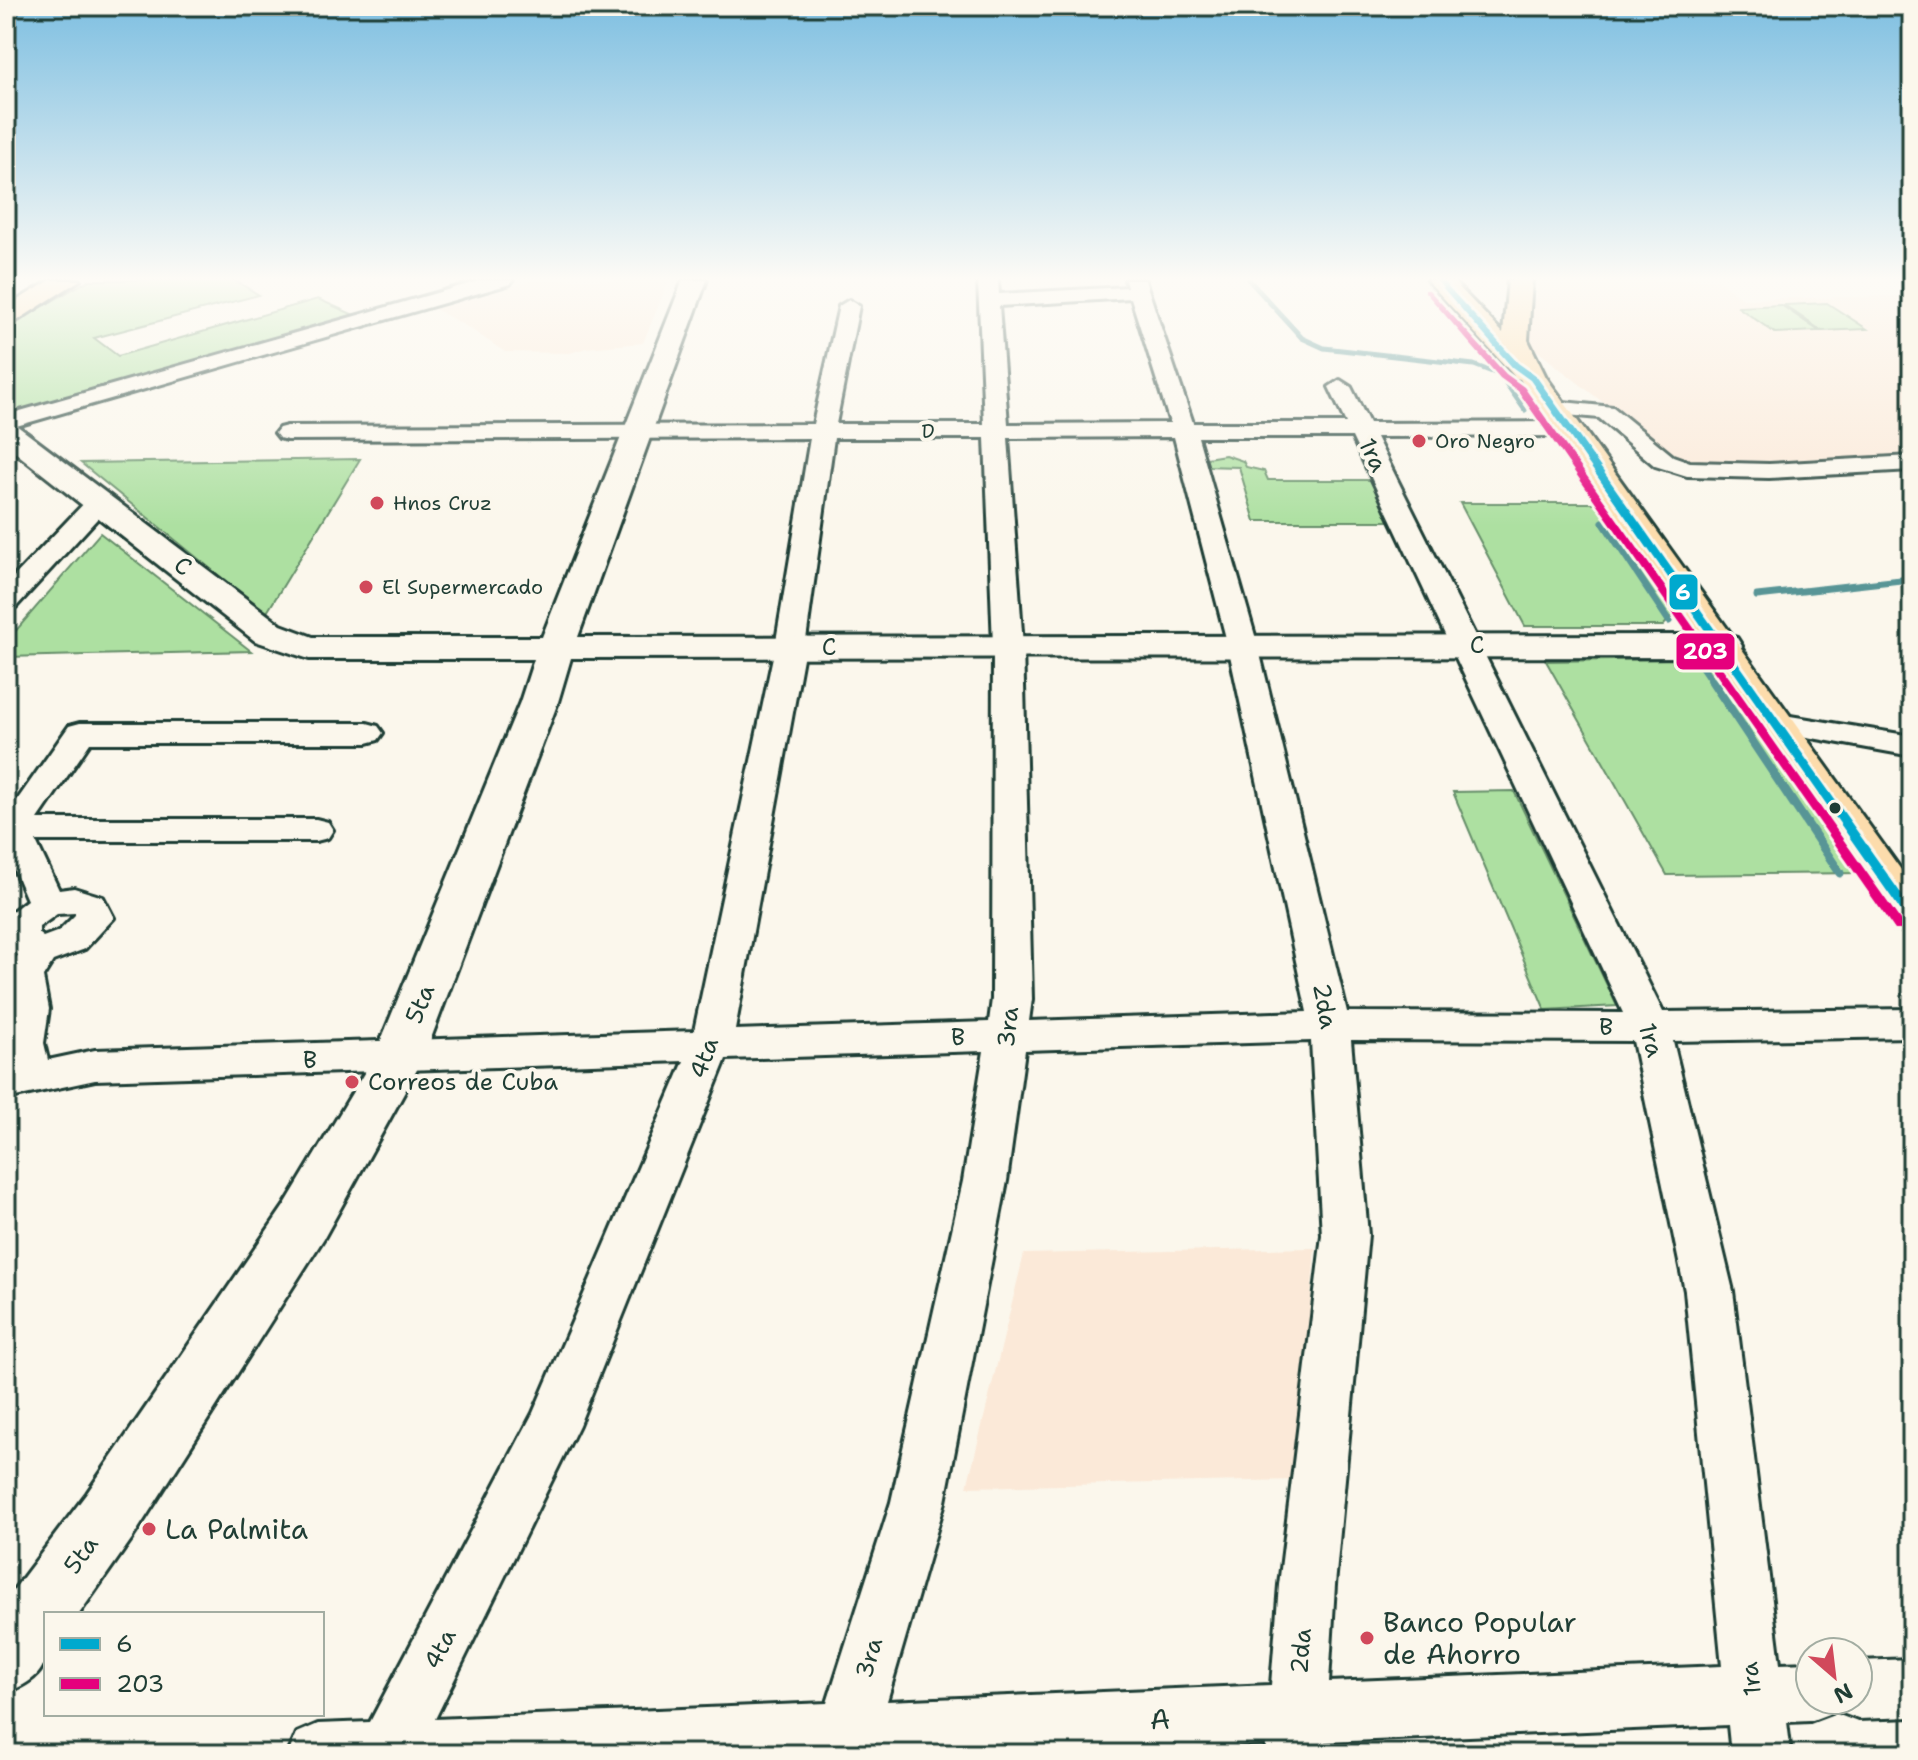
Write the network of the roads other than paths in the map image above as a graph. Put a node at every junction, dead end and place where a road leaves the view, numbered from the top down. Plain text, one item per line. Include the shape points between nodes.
1 (216, 362) edge
2 (665, 362) edge
3 (837, 362) edge
4 (993, 362) edge
5 (1162, 362) edge
6 (1512, 362) edge
7 (1525, 362) edge
8 (1533, 378) junction
9 (1340, 387) dead end
10 (1561, 419) junction
11 (6, 422) edge
12 (1361, 429) junction
13 (1184, 430) junction
14 (6, 431) edge
15 (823, 431) junction
16 (997, 431) junction
17 (287, 433) dead end
18 (639, 433) junction
19 (1912, 463) edge
20 (99, 502) junction
21 (6, 601) edge
22 (1465, 645) junction
23 (1008, 646) junction
24 (1243, 646) junction
25 (1724, 646) junction
26 (790, 647) junction
27 (556, 648) junction
28 (1778, 723) junction
29 (367, 733) dead end
30 (1912, 746) edge
31 (14, 830) junction
32 (316, 830) dead end
33 (47, 903) junction
34 (1912, 918) edge
35 (40, 952) junction
36 (1912, 1023) edge
37 (1330, 1026) junction
38 (1650, 1027) junction
39 (1008, 1036) junction
40 (711, 1045) junction
41 (399, 1057) junction
42 (18, 1081) edge
43 (6, 1658) edge
44 (1912, 1688) edge
45 (1874, 1689) edge
46 (1794, 1693) edge
47 (1753, 1695) junction
48 (1296, 1734) edge
49 (844, 1743) edge
50 (387, 1753) edge
51 (318, 1754) edge
52 (1761, 1754) edge

1 - 11 street
2 - 18 street, 5ta
3 - 15 street, 4ta
4 - 16 street, 3ra
5 - 13 street, 2da
6 - 8 main road
7 - 8 main road
8 - 10 main road
9 - 12 street, 1ra
10 - 12 street, D
10 - 19 street, D via 1605,412 1664,461 1687,469 1769,471
10 - 25 main road
12 - 13 street, D
12 - 22 street, 1ra
13 - 16 street, D
13 - 24 street, 2da
14 - 20 street, C
15 - 16 street, D
15 - 18 street, D
15 - 26 street, 4ta
16 - 23 street, 3ra
17 - 18 street, D
18 - 27 street, 5ta
20 - 21 street
20 - 27 street, C via 268,633 309,648
22 - 24 street, C
22 - 25 street, C
22 - 38 street, 1ra
23 - 24 street, C
23 - 26 street, C
23 - 39 street, 3ra
24 - 37 street, 2da
25 - 28 main road
26 - 27 street, C
26 - 40 street, 4ta
27 - 41 street, 5ta
28 - 30 street
28 - 34 main road
29 - 31 street via 80,733
31 - 32 street
31 - 33 street
33 - 35 street via 20,923 21,940
33 - 35 street via 74,900 90,905 95,918 72,940
35 - 42 street via 23,976 29,1009
36 - 38 street, B
37 - 38 street, B
37 - 39 street, B
37 - 48 street, 2da via 1345,1235
38 - 47 street, 1ra via 1709,1291
39 - 40 street, B
39 - 49 street, 3ra via 985,1181 918,1502
40 - 41 street, B
40 - 50 street, 4ta via 553,1425
41 - 42 street, B via 95,1065
41 - 43 street, 5ta via 304,1222 110,1515
44 - 45 street
46 - 47 street, A
47 - 48 street, A
47 - 52 street, 1ra
48 - 49 street, A
49 - 50 street, A
50 - 51 street, A

